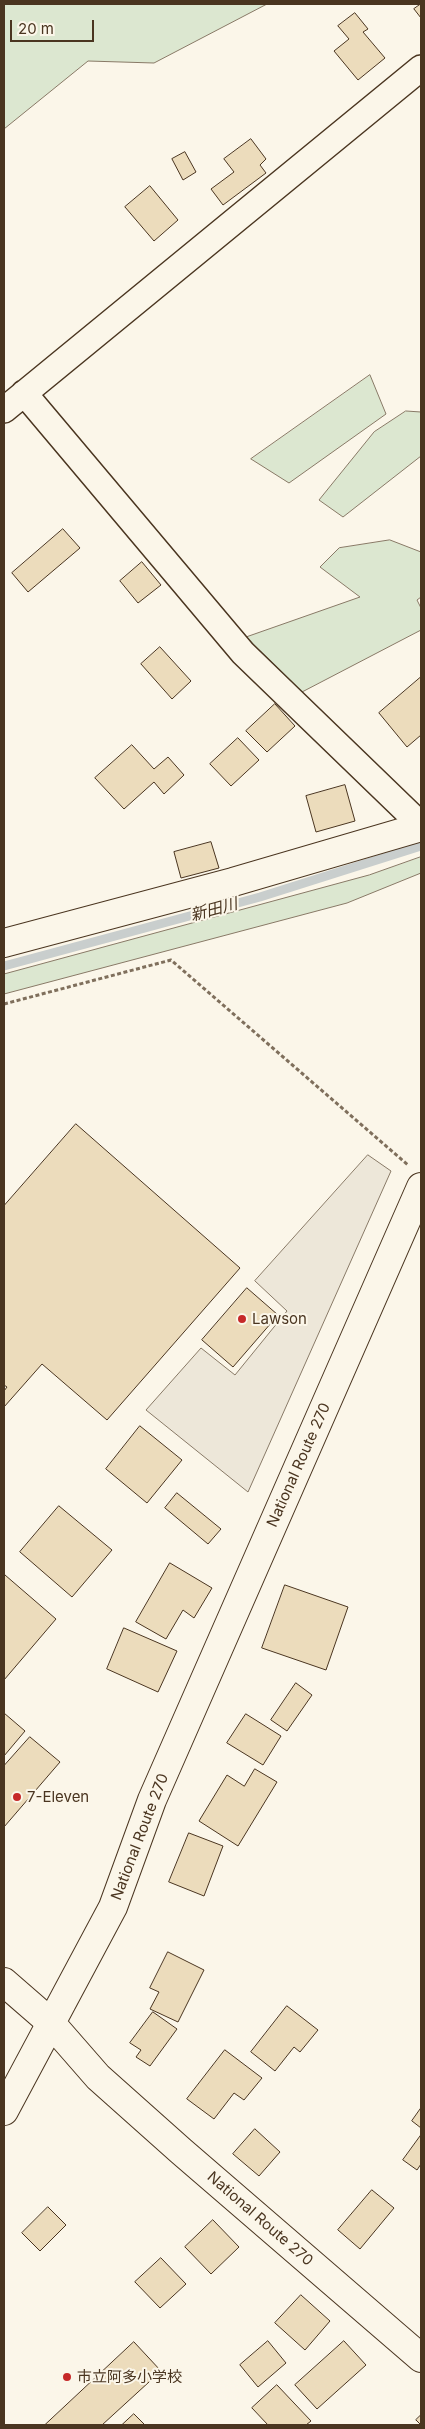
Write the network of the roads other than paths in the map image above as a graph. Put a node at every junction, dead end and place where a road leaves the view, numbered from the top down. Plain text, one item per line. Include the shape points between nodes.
1 (421, 68) edge
2 (24, 393) junction
3 (4, 410) edge
4 (421, 826) edge
5 (4, 943) edge
6 (417, 1194) edge
7 (4, 1982) edge
8 (50, 2022) junction
9 (4, 2111) edge
10 (421, 2358) edge

1 - 2 street
2 - 3 street
2 - 4 street via 242,653
4 - 5 main road via 243,879
6 - 8 main road, National Route 270 via 152,1800 113,1907
7 - 8 main road
8 - 9 main road
8 - 10 main road, National Route 270 via 112,2089

